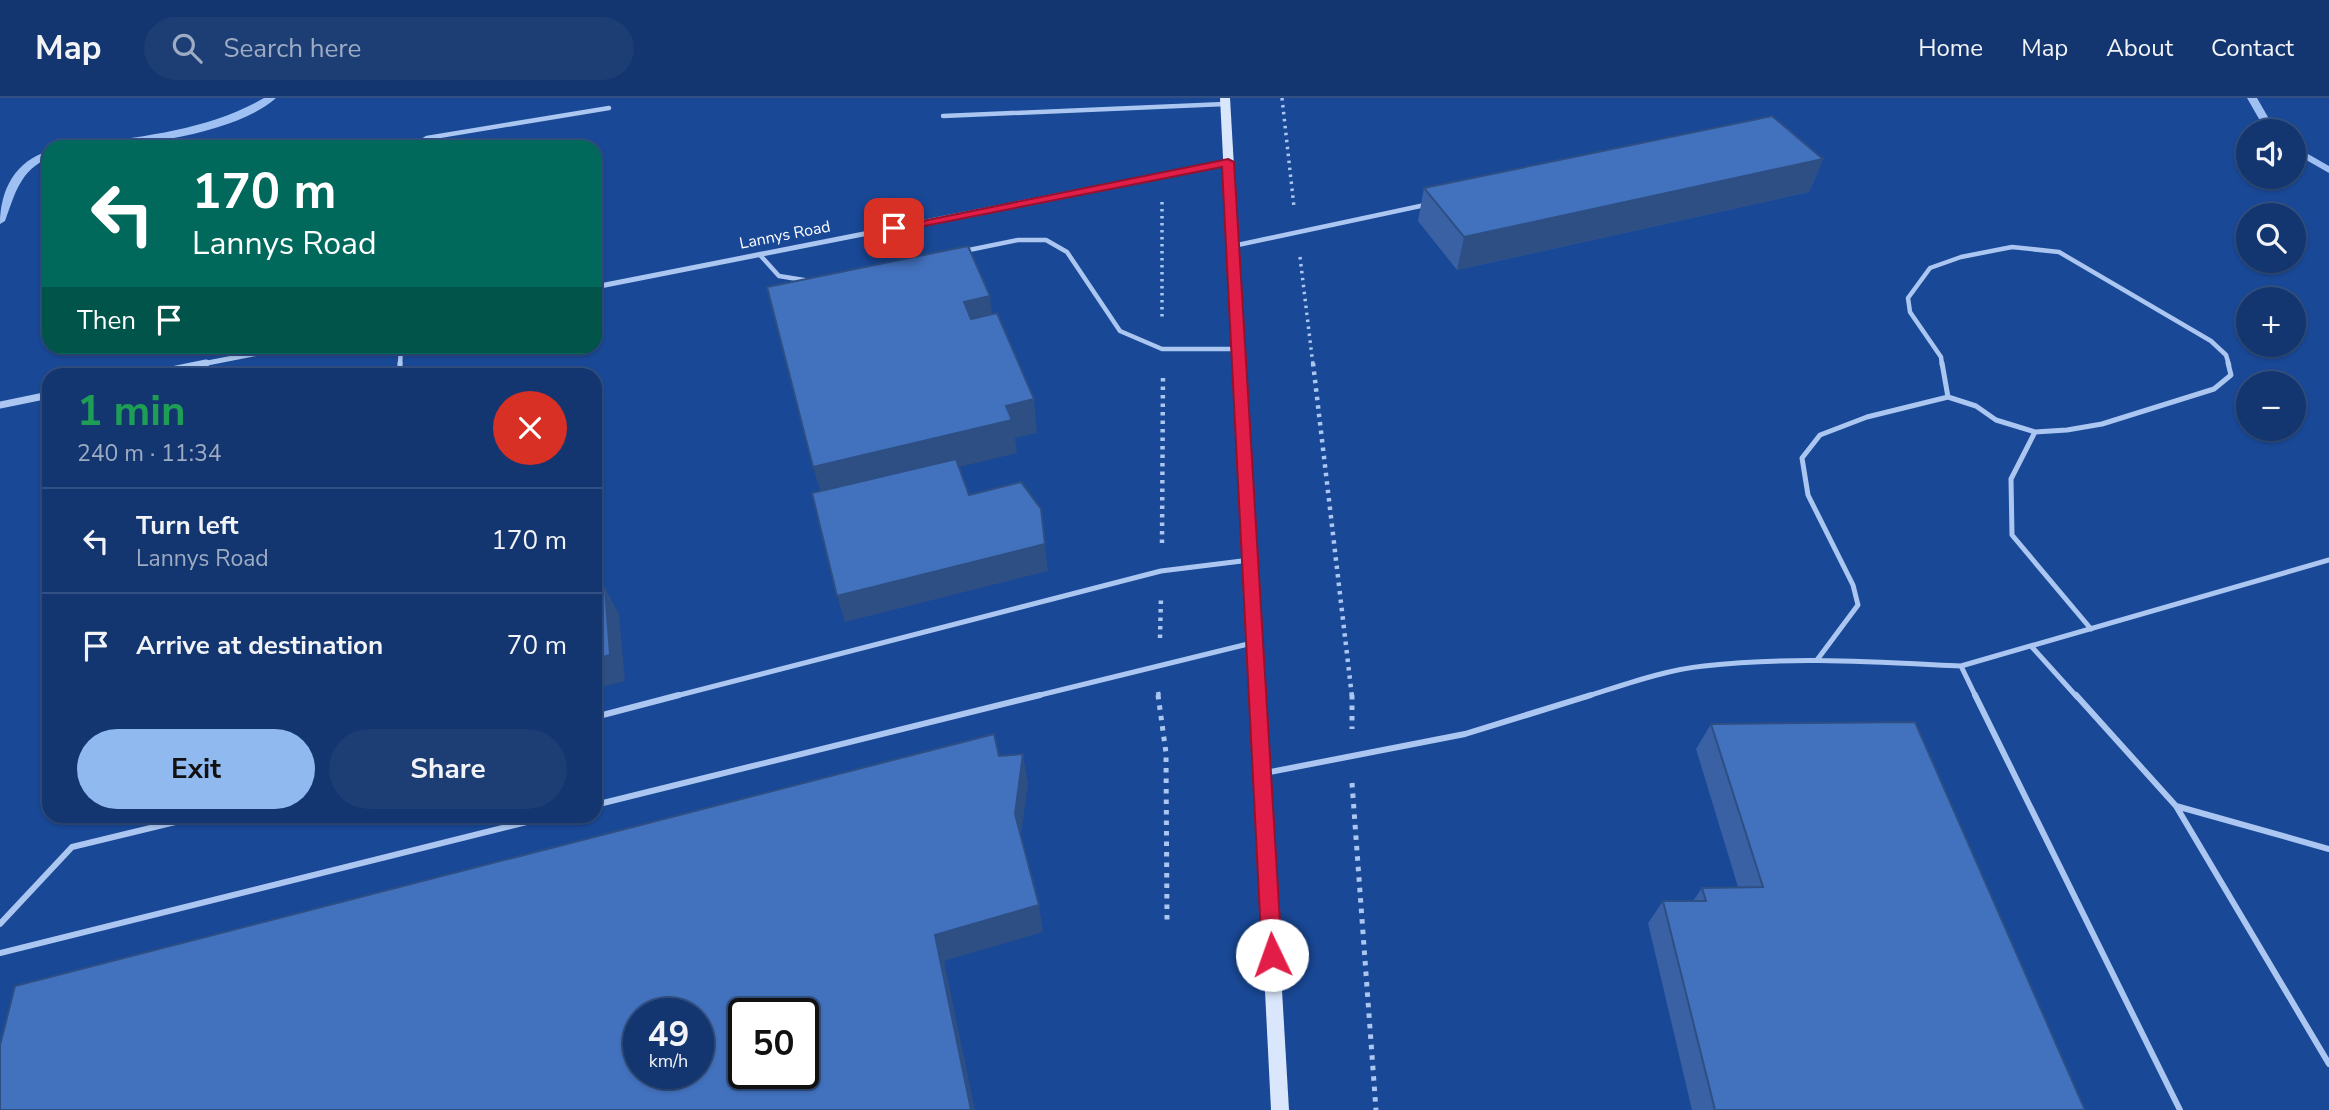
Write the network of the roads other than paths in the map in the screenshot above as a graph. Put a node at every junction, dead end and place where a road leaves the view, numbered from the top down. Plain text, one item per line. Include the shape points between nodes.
1 (1225, 101) edge
2 (609, 108) dead end
3 (943, 116) dead end
4 (424, 140) edge
5 (1228, 162) junction
6 (1432, 204) edge
7 (1233, 246) junction
8 (950, 254) edge
9 (760, 255) junction
10 (815, 281) edge
11 (602, 286) edge
12 (1238, 349) junction
13 (253, 354) edge
14 (182, 368) edge
15 (42, 396) edge
16 (1948, 397) junction
17 (0, 404) edge
18 (2035, 432) junction
19 (1250, 560) junction
20 (2329, 561) edge
21 (2091, 629) junction
22 (1255, 643) junction
23 (2031, 646) junction
24 (1817, 660) junction
25 (1961, 666) junction
26 (602, 715) edge
27 (1262, 773) junction
28 (602, 802) edge
29 (2176, 806) junction
30 (172, 823) edge
31 (523, 823) edge
32 (2329, 849) edge
33 (0, 924) edge
34 (0, 953) edge
35 (2329, 1063) edge
36 (1280, 1110) edge
37 (2180, 1110) edge

1 - 3 lane
1 - 5 main road
2 - 4 lane
5 - 7 main road
5 - 9 street, Lannys Road
6 - 7 lane
7 - 12 main road
8 - 12 lane via 1018,240 1046,240 1067,252 1120,331 1163,349
9 - 10 lane via 779,276
9 - 11 street, Lannys Road
12 - 19 main road
13 - 14 street
15 - 17 street
16 - 18 lane
16 - 18 lane via 1941,357 1910,312 1908,298 1930,268 2012,247 2059,251 2191,327 2226,355 2231,375 2214,389 2102,424
16 - 24 lane via 1867,417 1820,435 1802,458 1808,495 1853,585 1858,605
18 - 21 lane via 2011,479 2012,535
19 - 22 main road
19 - 26 lane via 1161,571
20 - 21 lane
21 - 23 lane
22 - 27 main road
22 - 28 lane
23 - 25 lane
23 - 29 lane
24 - 25 lane
24 - 27 lane via 1703,666 1651,677 1465,734
25 - 37 lane
27 - 36 main road
29 - 32 lane
29 - 35 lane
30 - 33 lane via 72,848
31 - 34 lane

